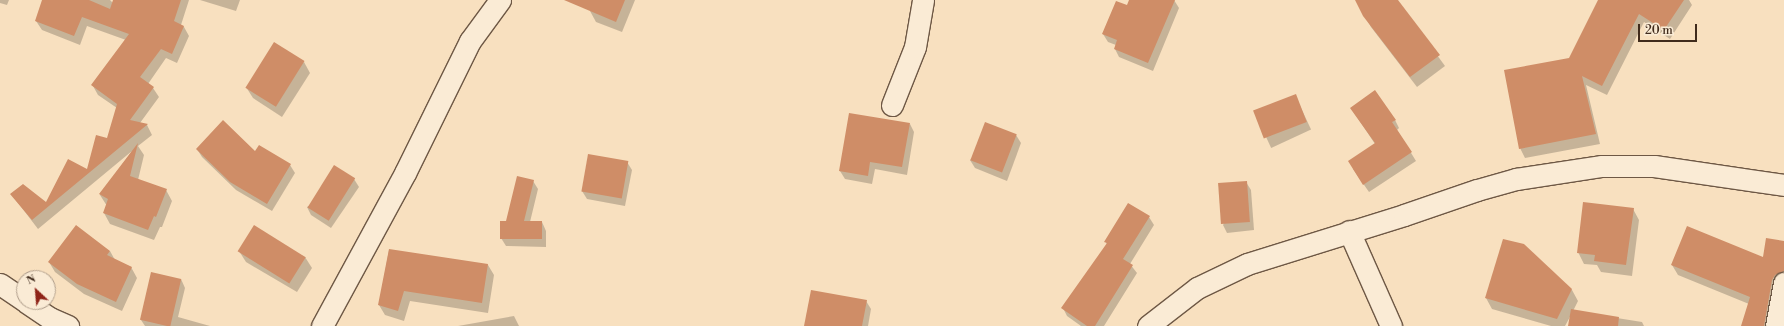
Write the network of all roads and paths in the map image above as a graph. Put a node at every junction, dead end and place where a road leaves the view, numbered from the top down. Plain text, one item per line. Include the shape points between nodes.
1 (500, 0) edge
2 (923, 0) edge
3 (892, 105) dead end
4 (1784, 185) edge
5 (1348, 231) junction
6 (1784, 283) edge
7 (0, 284) edge
8 (16, 295) edge
9 (38, 310) edge
10 (68, 326) edge
11 (322, 326) edge
12 (1148, 326) edge
13 (1391, 326) edge
14 (1776, 326) edge

1 - 11 street via 470,41 405,173
2 - 3 street via 915,47
4 - 5 street via 1654,166 1602,166 1516,179
5 - 12 street via 1248,264 1197,288
5 - 13 street
6 - 14 street
7 - 8 street
9 - 10 street

